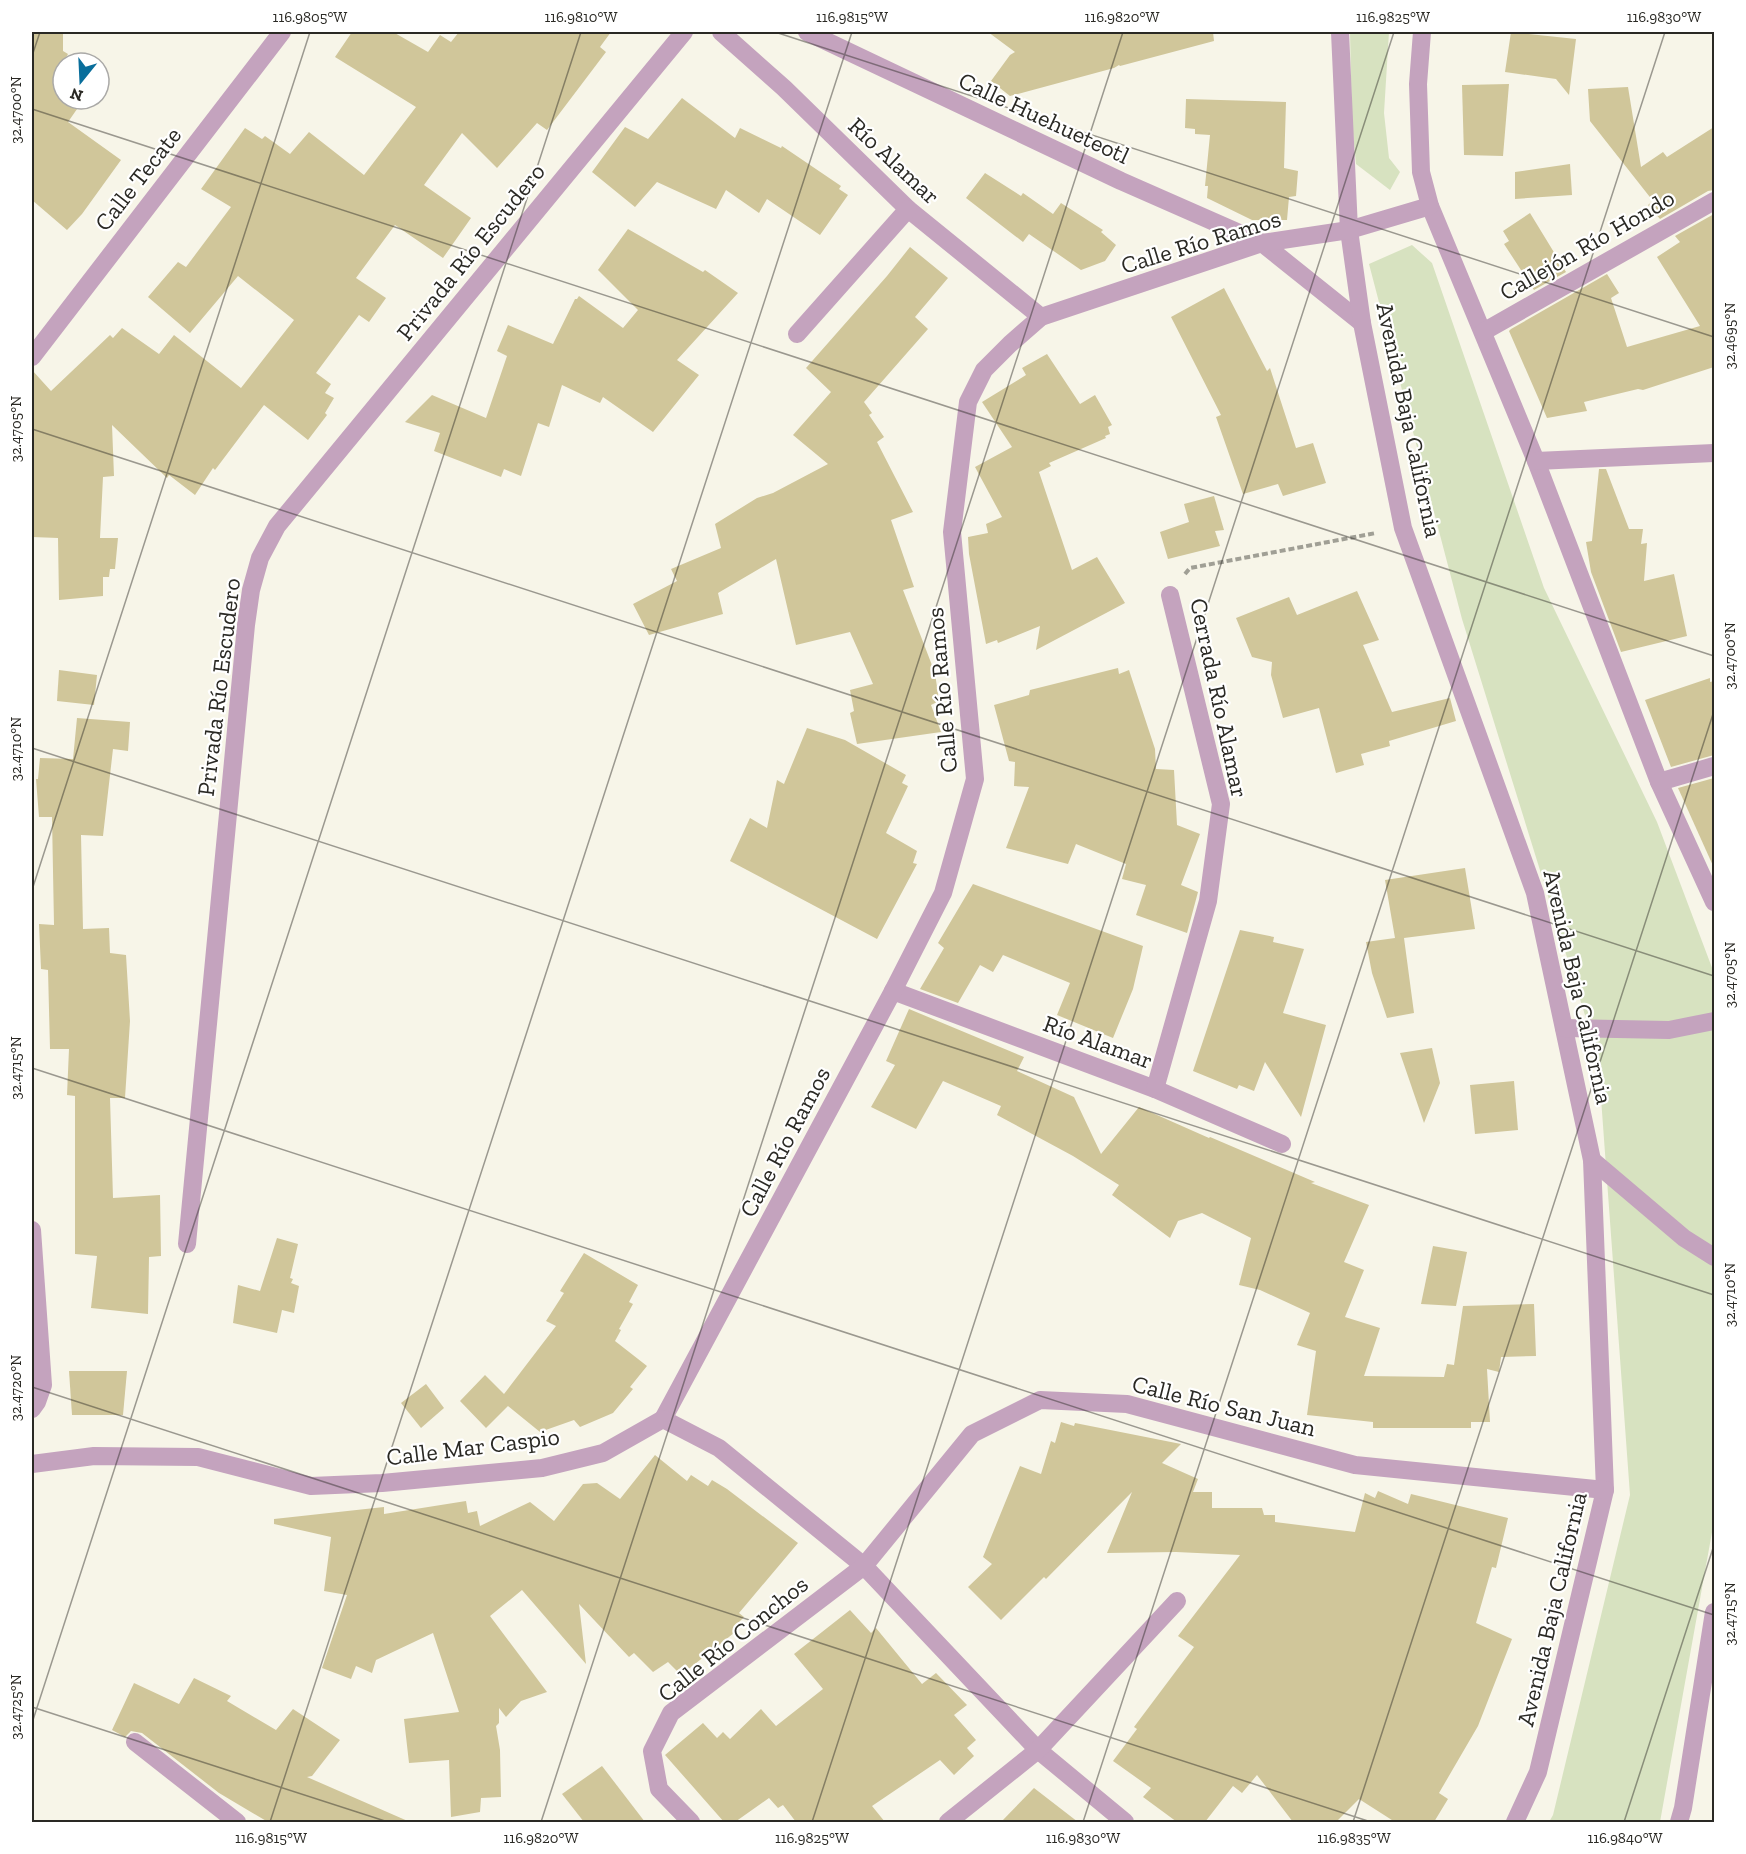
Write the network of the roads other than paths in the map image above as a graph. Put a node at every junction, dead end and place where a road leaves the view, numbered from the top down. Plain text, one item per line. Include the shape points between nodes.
1 (282, 32) edge
2 (684, 32) edge
3 (721, 32) edge
4 (807, 32) edge
5 (1340, 32) edge
6 (1422, 32) edge
7 (1714, 201) edge
8 (1430, 206) junction
9 (908, 209) junction
10 (1349, 230) junction
11 (1262, 243) junction
12 (1041, 317) junction
13 (1362, 323) junction
14 (1483, 332) junction
15 (797, 334) dead end
16 (32, 357) edge
17 (1714, 453) edge
18 (1536, 461) junction
19 (1170, 595) road end
20 (1714, 766) edge
21 (1659, 782) junction
22 (1714, 902) edge
23 (893, 991) junction
24 (1714, 1021) edge
25 (1564, 1028) junction
26 (1155, 1089) junction
27 (1282, 1144) dead end
28 (1592, 1160) junction
29 (32, 1230) edge
30 (187, 1244) dead end
31 (1714, 1257) edge
32 (34, 1406) edge
33 (663, 1419) junction
34 (32, 1464) edge
35 (1605, 1490) junction
36 (864, 1566) junction
37 (1178, 1601) dead end
38 (1714, 1612) edge
39 (135, 1742) dead end
40 (1038, 1750) junction
41 (237, 1822) edge
42 (691, 1822) edge
43 (948, 1822) edge
44 (1125, 1822) edge
45 (1515, 1822) edge
46 (1679, 1822) edge

1 - 16 street, Calle Tecate
2 - 30 street, Privada Río Escudero via 277,526 260,558 246,624
3 - 9 street, Río Alamar
4 - 11 street, Calle Huehueteotl via 1121,181
5 - 10 street, Avenida Baja California
6 - 8 street via 1418,84 1421,172
7 - 14 street, Callejón Río Hondo
8 - 10 street, Calle Río Ramos
8 - 14 street
9 - 12 street, Río Alamar
9 - 15 street
10 - 11 street, Calle Río Ramos
10 - 13 street, Avenida Baja California
11 - 12 street, Calle Río Ramos
11 - 13 street, Calle Huehueteotl
12 - 23 street, Calle Río Ramos via 984,370 968,402 952,532 975,779 943,893
13 - 25 street, Avenida Baja California via 1403,528 1535,893
14 - 18 street
17 - 18 street
18 - 21 street
19 - 26 street, Cerrada Río Alamar via 1221,804 1208,901
20 - 21 street
21 - 22 street
23 - 26 street, Río Alamar
23 - 33 street, Calle Río Ramos
24 - 25 street via 1669,1030
25 - 28 street, Avenida Baja California
26 - 27 street, Río Alamar
28 - 31 street via 1684,1238
28 - 35 street, Avenida Baja California
29 - 32 street via 43,1385
33 - 34 street, Calle Mar Caspio via 603,1453 542,1468 382,1483 311,1486 198,1457 94,1456
33 - 36 street via 719,1448
35 - 36 street, Calle Río San Juan via 1355,1465 1126,1404 1040,1400 972,1434
35 - 45 street, Avenida Baja California via 1538,1772
36 - 40 street
36 - 42 street, Calle Río Conchos via 671,1713 652,1751 659,1790
37 - 40 street
38 - 46 street
39 - 41 street
40 - 43 street
40 - 44 street

